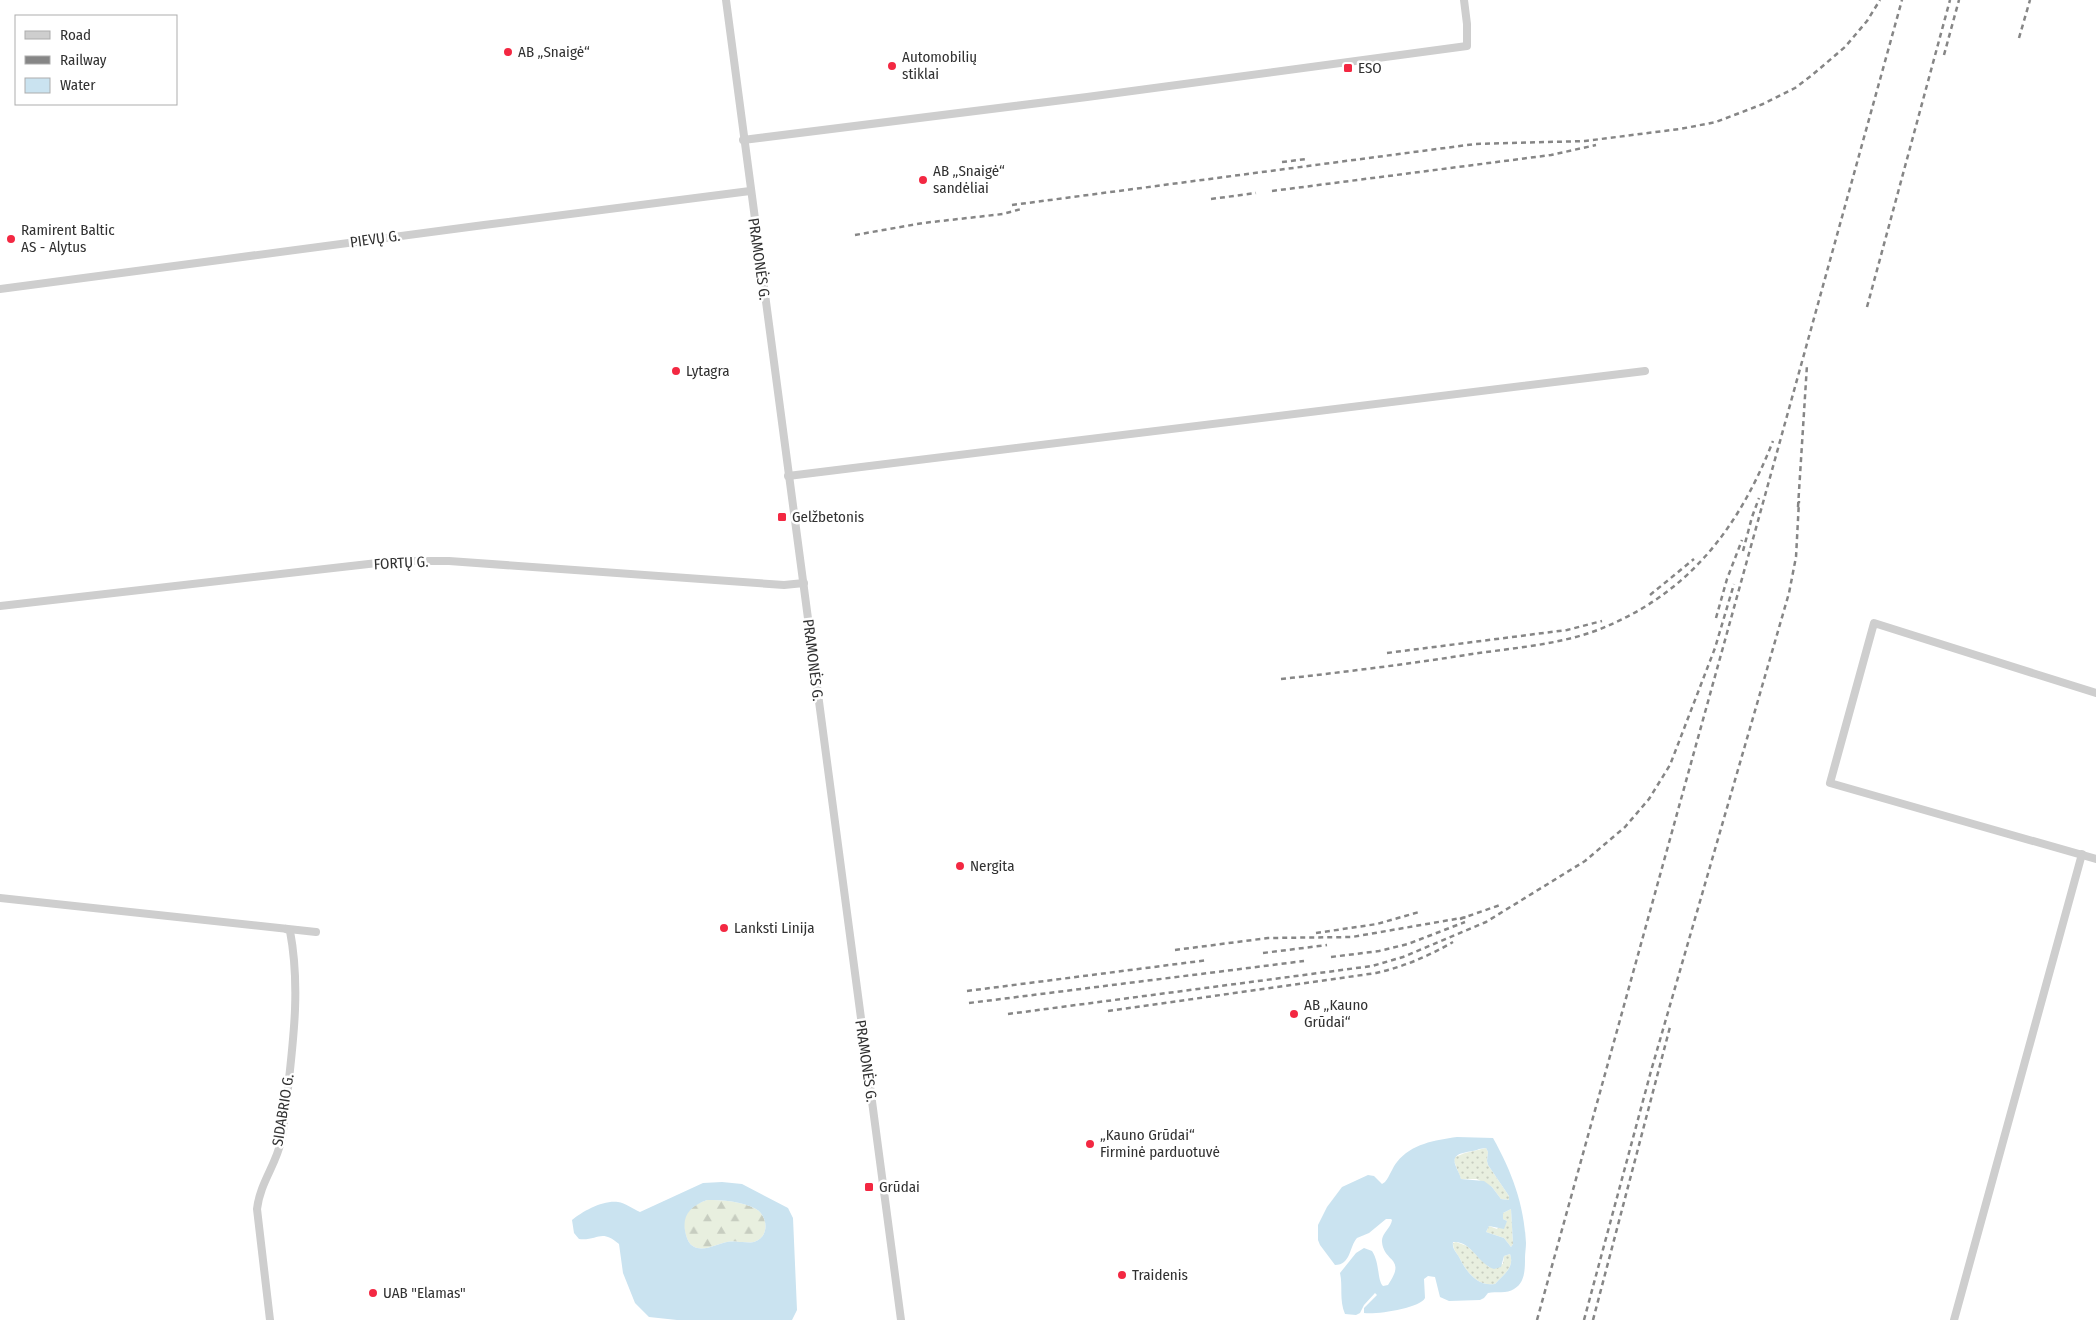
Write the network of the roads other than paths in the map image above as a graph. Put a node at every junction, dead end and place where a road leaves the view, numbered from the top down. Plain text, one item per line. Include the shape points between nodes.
1 (726, 0) edge
2 (1464, 0) edge
3 (744, 140) junction
4 (750, 191) junction
5 (0, 289) edge
6 (1645, 371) dead end
7 (788, 476) junction
8 (804, 583) junction
9 (0, 606) edge
10 (2096, 693) edge
11 (2082, 854) junction
12 (2096, 859) edge
13 (0, 898) edge
14 (286, 928) junction
15 (316, 932) dead end
16 (270, 1320) edge
17 (901, 1320) edge
18 (1954, 1320) edge

1 - 3 street, PRAMONĖS G.
2 - 3 street via 1467,46 1087,98
3 - 4 street, PRAMONĖS G.
4 - 5 street, PIEVŲ G.
4 - 7 street, PRAMONĖS G.
6 - 7 street
7 - 8 street, PRAMONĖS G.
8 - 9 street, FORTŲ G. via 784,585 449,561 395,561
8 - 17 street, PRAMONĖS G.
10 - 11 street via 1874,623 1830,783
11 - 12 street
11 - 18 street
13 - 14 street
14 - 15 street
14 - 16 street, SIDABRIO G. via 290,931 293,945 295,1030 281,1141 258,1194 257,1209

